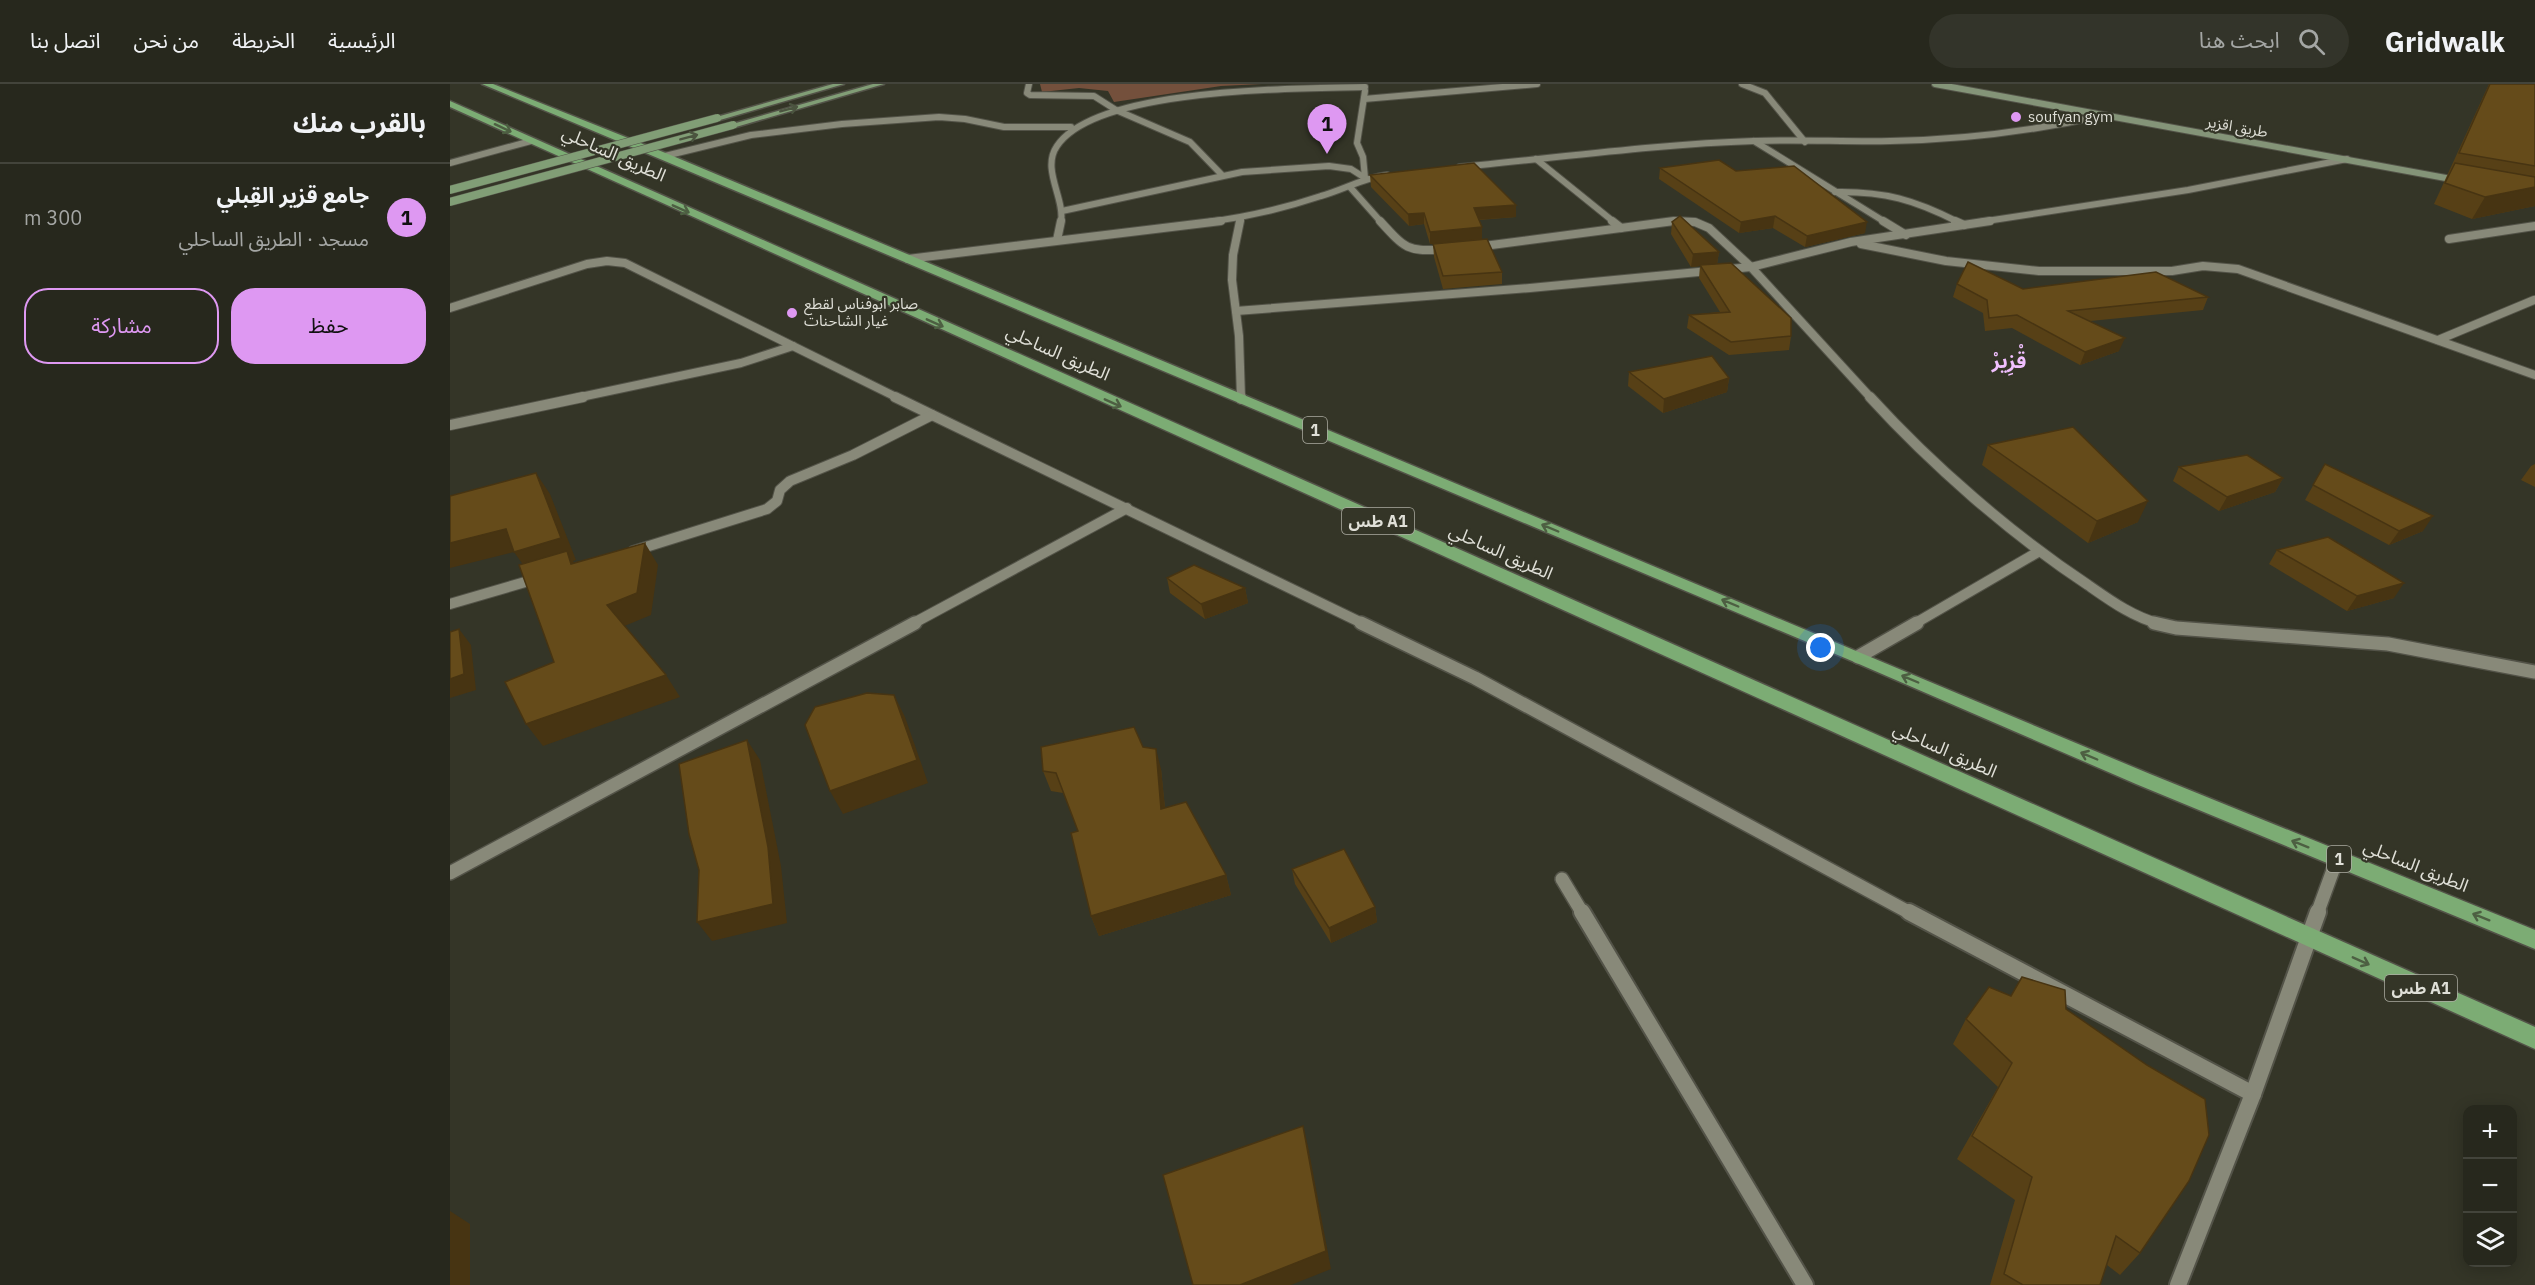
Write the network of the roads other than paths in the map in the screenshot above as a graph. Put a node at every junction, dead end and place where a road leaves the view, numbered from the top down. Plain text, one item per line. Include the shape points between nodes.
1 (486, 84) edge
2 (841, 84) edge
3 (881, 84) edge
4 (1029, 84) edge
5 (1537, 84) edge
6 (1742, 84) edge
7 (1935, 84) edge
8 (1366, 85) edge
9 (1364, 99) junction
10 (450, 104) edge
11 (1116, 110) junction
12 (2101, 116) junction
13 (1071, 128) junction
14 (531, 141) junction
15 (1754, 141) junction
16 (1804, 142) junction
17 (665, 156) junction
18 (1536, 159) junction
19 (2346, 159) junction
20 (450, 163) edge
21 (1451, 168) edge
22 (1397, 174) edge
23 (1222, 175) junction
24 (1365, 178) junction
25 (2470, 183) edge
26 (1350, 187) junction
27 (450, 190) edge
28 (1835, 192) junction
29 (450, 202) edge
30 (1062, 211) junction
31 (1241, 218) junction
32 (1964, 225) junction
33 (2535, 226) edge
34 (1622, 228) junction
35 (1906, 235) junction
36 (2449, 239) dead end
37 (1057, 240) junction
38 (1851, 242) junction
39 (1472, 247) edge
40 (1461, 249) edge
41 (908, 259) junction
42 (1751, 267) junction
43 (2534, 300) edge
44 (450, 308) edge
45 (1236, 311) junction
46 (2438, 340) junction
47 (793, 346) junction
48 (2535, 375) edge
49 (1241, 399) junction
50 (932, 416) junction
51 (450, 425) edge
52 (1127, 508) junction
53 (2038, 552) junction
54 (620, 555) edge
55 (552, 575) edge
56 (450, 604) edge
57 (1858, 657) junction
58 (2535, 672) edge
59 (2337, 859) junction
60 (450, 873) edge
61 (1562, 879) dead end
62 (2307, 938) junction
63 (2535, 940) edge
64 (2535, 1038) edge
65 (2253, 1094) junction
66 (1805, 1285) edge
67 (2178, 1285) edge

1 - 17 highway, الطريق الساحلي / 1
2 - 27 main road, bridge
29 -> 3 main road, bridge
4 - 11 street via 1030,94 1090,95
5 - 9 street
6 - 16 street via 1765,93 1776,103
7 - 12 street, طريق اقزير
8 - 9 street
8 - 11 street via 1227,94
9 - 24 street via 1357,143
10 -> 14 highway, الطريق الساحلي / طس A1
11 - 13 street
11 - 23 street via 1190,142
12 - 16 street via 1999,133 1892,141
12 - 19 street, طريق اقزير
13 - 17 street via 1004,127 939,117 751,135
13 - 30 street via 1061,136 1050,164
14 - 20 street
14 -> 62 highway, الطريق الساحلي / طس A1
15 - 16 street
15 - 18 street
15 - 28 street
17 - 41 highway, الطريق الساحلي / 1
18 - 21 street
18 - 34 street
19 - 25 street, طريق اقزير
19 - 32 street via 2188,190
22 - 24 street
23 - 24 street via 1329,166 1351,169
23 - 30 street
24 - 26 street
26 - 31 street
26 - 40 street via 1402,245 1438,252
28 - 32 street via 1868,190 1899,196 1920,202
28 - 35 street
30 - 37 street
31 - 37 street
31 - 45 street via 1233,255
32 - 35 street
33 - 36 street
34 - 39 street
34 - 42 street via 1695,222 1709,228
35 - 38 street
37 - 41 street
38 - 42 street
38 - 46 street via 1946,261 2039,271 2172,271 2203,266 2238,269
41 - 49 highway, الطريق الساحلي / 1
42 - 45 street
42 - 53 street via 1903,433
43 - 46 street
44 - 47 street via 607,261 625,263
45 - 49 street
46 - 48 street
47 - 50 street
47 - 51 street via 730,366
57 -> 49 highway, الطريق الساحلي / 1
50 - 52 street
50 - 54 street via 790,481 767,509
52 - 60 street
52 - 65 street via 1475,678
53 - 57 street
53 - 58 street via 2120,607 2148,621 2176,628 2388,644
55 - 56 street
59 -> 57 highway, الطريق الساحلي / 1
59 - 62 street
63 -> 59 highway, الطريق الساحلي / 1
61 - 66 street
62 -> 64 highway, الطريق الساحلي / طس A1
62 - 65 street
65 - 67 street

